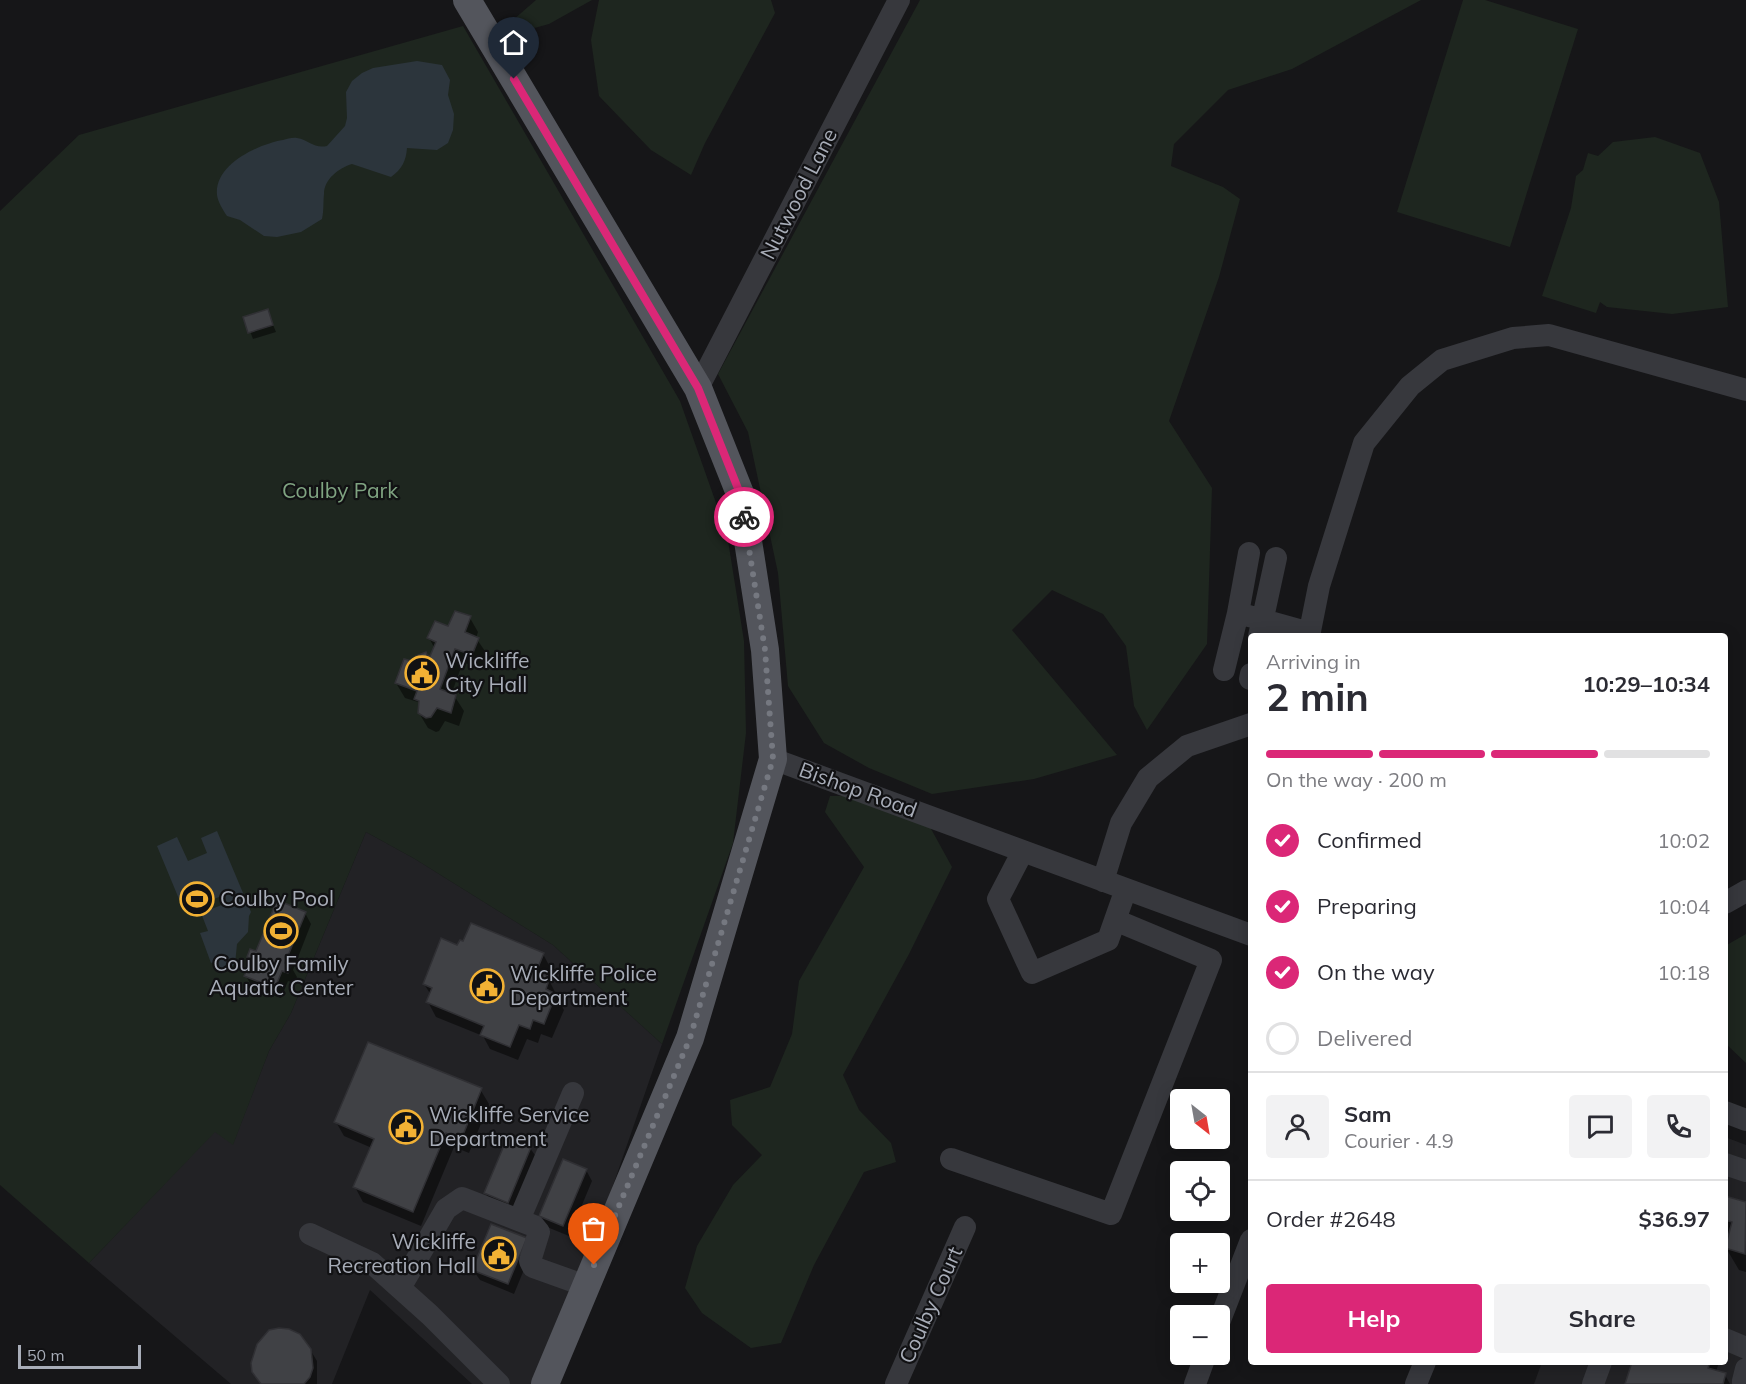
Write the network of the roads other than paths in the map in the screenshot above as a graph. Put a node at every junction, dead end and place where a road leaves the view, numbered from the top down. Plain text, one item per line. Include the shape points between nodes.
1 (467, 0) edge
2 (899, 0) edge
3 (698, 388) junction
4 (1746, 390) edge
5 (1250, 553) dead end
6 (1276, 558) dead end
7 (1238, 613) junction
8 (1261, 628) edge
9 (1301, 633) edge
10 (1309, 633) edge
11 (1224, 670) dead end
12 (1248, 725) edge
13 (773, 759) junction
14 (1023, 851) junction
15 (1104, 881) junction
16 (1126, 890) junction
17 (1746, 891) edge
18 (1728, 901) edge
19 (1115, 920) junction
20 (1225, 926) junction
21 (1248, 934) edge
22 (1210, 960) junction
23 (573, 1094) dead end
24 (1728, 1113) edge
25 (1746, 1120) edge
26 (951, 1159) dead end
27 (1728, 1165) edge
28 (1746, 1171) edge
29 (519, 1220) junction
30 (965, 1227) dead end
31 (310, 1234) dead end
32 (1248, 1248) edge
33 (586, 1286) junction
34 (400, 1288) junction
35 (1226, 1305) edge
36 (1728, 1340) edge
37 (1746, 1348) edge
38 (1202, 1365) edge
39 (1424, 1365) edge
40 (1600, 1365) edge
41 (499, 1384) edge
42 (545, 1384) edge
43 (896, 1384) edge
44 (1195, 1384) edge
45 (1416, 1384) edge
46 (1593, 1384) edge

1 - 3 main road, Bishop Road
2 - 3 street, Nutwood Lane
3 - 13 main road, Bishop Road via 741,496 765,650
4 - 10 street via 1549,334 1513,338 1442,360 1410,386 1365,443 1319,586
5 - 7 street
6 - 8 street
7 - 8 street
7 - 11 street
8 - 9 street
12 - 15 street via 1186,746 1148,778 1121,823
13 - 14 street, Bishop Road
13 - 33 main road via 690,1038
14 - 15 street, Bishop Road
14 - 19 street via 998,899 1032,973 1108,940
15 - 16 street, Bishop Road
16 - 19 street
16 - 20 street, Bishop Road
17 - 18 street
19 - 22 street
20 - 21 street, Bishop Road
20 - 22 street
22 - 26 street via 1111,1214
23 - 29 street
24 - 25 street
27 - 28 street
29 - 33 street via 539,1232 530,1261 533,1267
29 - 34 street via 462,1198 457,1200 446,1209
30 - 43 street, Coulby Court
31 - 34 street via 372,1263
32 - 35 street
33 - 42 main road
34 - 41 street
36 - 37 street
38 - 44 street
39 - 45 street
40 - 46 street

